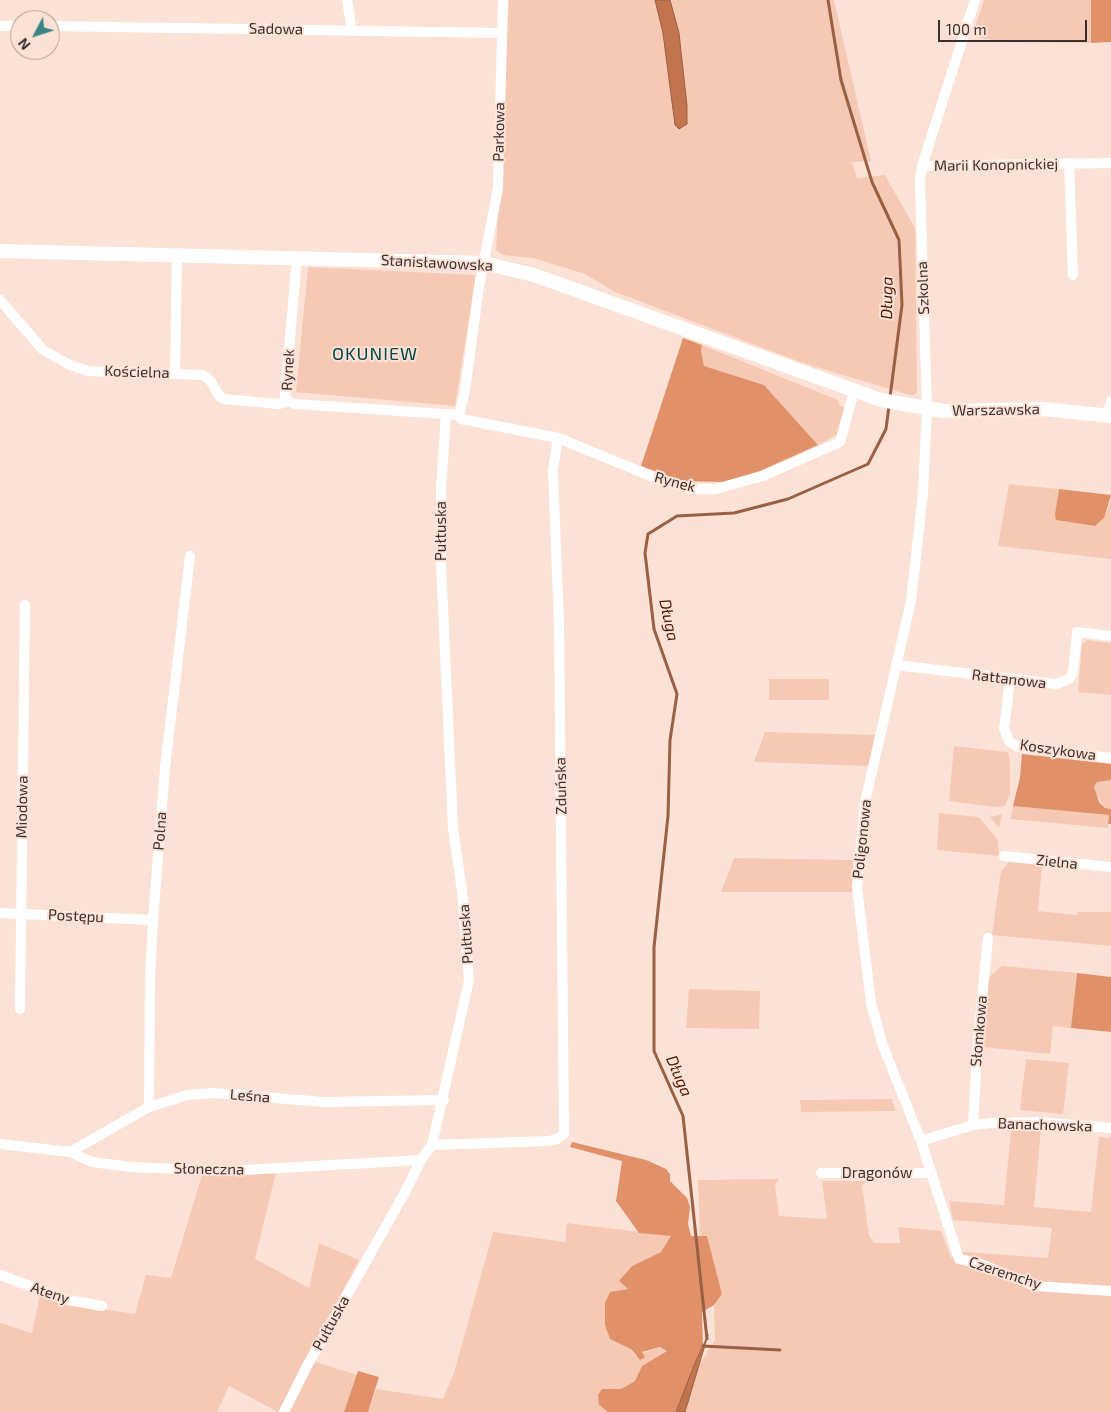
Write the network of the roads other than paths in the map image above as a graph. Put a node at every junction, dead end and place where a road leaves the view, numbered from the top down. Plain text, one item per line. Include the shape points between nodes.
1 (347, 0) edge
2 (503, 0) edge
3 (975, 0) edge
4 (60, 26) edge
5 (352, 30) junction
6 (502, 33) junction
7 (1069, 163) junction
8 (1111, 163) edge
9 (922, 166) junction
10 (0, 251) edge
11 (177, 255) junction
12 (297, 257) junction
13 (484, 263) junction
14 (1073, 275) dead end
15 (0, 300) edge
16 (176, 373) junction
17 (854, 391) junction
18 (881, 400) joint
19 (288, 401) junction
20 (1111, 401) edge
21 (927, 410) junction
22 (446, 415) junction
23 (459, 415) junction
24 (1109, 416) edge
25 (558, 438) junction
26 (190, 556) dead end
27 (25, 605) dead end
28 (1111, 636) edge
29 (896, 665) junction
30 (1010, 679) junction
31 (1111, 758) edge
32 (1004, 856) dead end
33 (1111, 867) edge
34 (0, 913) edge
35 (21, 914) junction
36 (153, 920) junction
37 (988, 938) dead end
38 (20, 1009) dead end
39 (444, 1100) junction
40 (149, 1107) junction
41 (973, 1125) junction
42 (1111, 1128) edge
43 (921, 1141) junction
44 (0, 1144) edge
45 (432, 1145) junction
46 (70, 1152) junction
47 (420, 1160) junction
48 (822, 1173) dead end
49 (932, 1173) junction
50 (959, 1259) joint
51 (0, 1275) edge
52 (1111, 1291) edge
53 (102, 1306) dead end
54 (284, 1412) edge

1 - 5 street
2 - 6 street, Parkowa
3 - 9 street, Szkolna
4 - 5 street, Sadowa
5 - 6 street, Sadowa
6 - 13 street, Parkowa via 498,188
7 - 8 street, Marii Konopnickiej
7 - 9 street, Marii Konopnickiej
7 - 14 street, Marii Konopnickiej
9 - 21 street, Szkolna
10 - 11 main road, Stanisławowska
11 - 12 main road, Stanisławowska
11 - 16 street
12 - 13 main road, Stanisławowska
12 - 19 street, Rynek via 285,396
13 - 17 main road, Stanisławowska via 534,275
13 - 23 street
15 - 16 street, Kościelna via 43,350 70,365 88,371
16 - 19 street, Kościelna via 207,377 224,399 279,404
17 - 18 main road, Stanisławowska
17 - 25 street, Rynek via 840,442 763,476 715,489 691,489 656,478
18 - 21 main road, Warszawska
19 - 22 street, Rynek
20 - 24 street
21 - 24 main road, Warszawska via 1043,409
21 - 29 street, Poligonowa via 917,554 911,601
22 - 23 street, Rynek
22 - 39 street, Pułtuska via 441,563 452,828 462,891 469,980
23 - 25 street, Rynek via 461,419
25 - 45 street, Zduńska via 553,470 559,625 564,1134 549,1141
26 - 36 street, Polna via 165,768
27 - 35 street, Miodowa
28 - 30 street, Rattanowa via 1077,632 1073,673 1065,682
29 - 30 street, Rattanowa
29 - 43 street, Poligonowa via 865,802 857,887 871,1003 882,1046
30 - 31 street, Koszykowa via 1004,729 1009,741 1027,748
32 - 33 street, Zielna
34 - 35 street, Postępu
35 - 36 street, Postępu
35 - 38 street, Miodowa
36 - 40 street, Polna
37 - 41 street, Słomkowa
39 - 40 street, Leśna via 324,1102 213,1093 187,1095
39 - 45 street, Pułtuska
40 - 46 street, Leśna
41 - 42 street, Banachowska via 1039,1122
41 - 43 street, Banachowska
43 - 49 street, Poligonowa
44 - 46 street, Słoneczna
45 - 47 street, Pułtuska
46 - 47 street, Słoneczna via 92,1162 227,1171
47 - 54 street, Pułtuska
48 - 49 street, Dragonów
49 - 50 street, Poligonowa
50 - 52 street, Czeremchy via 978,1263 1035,1286
51 - 53 street, Ateny via 68,1300

